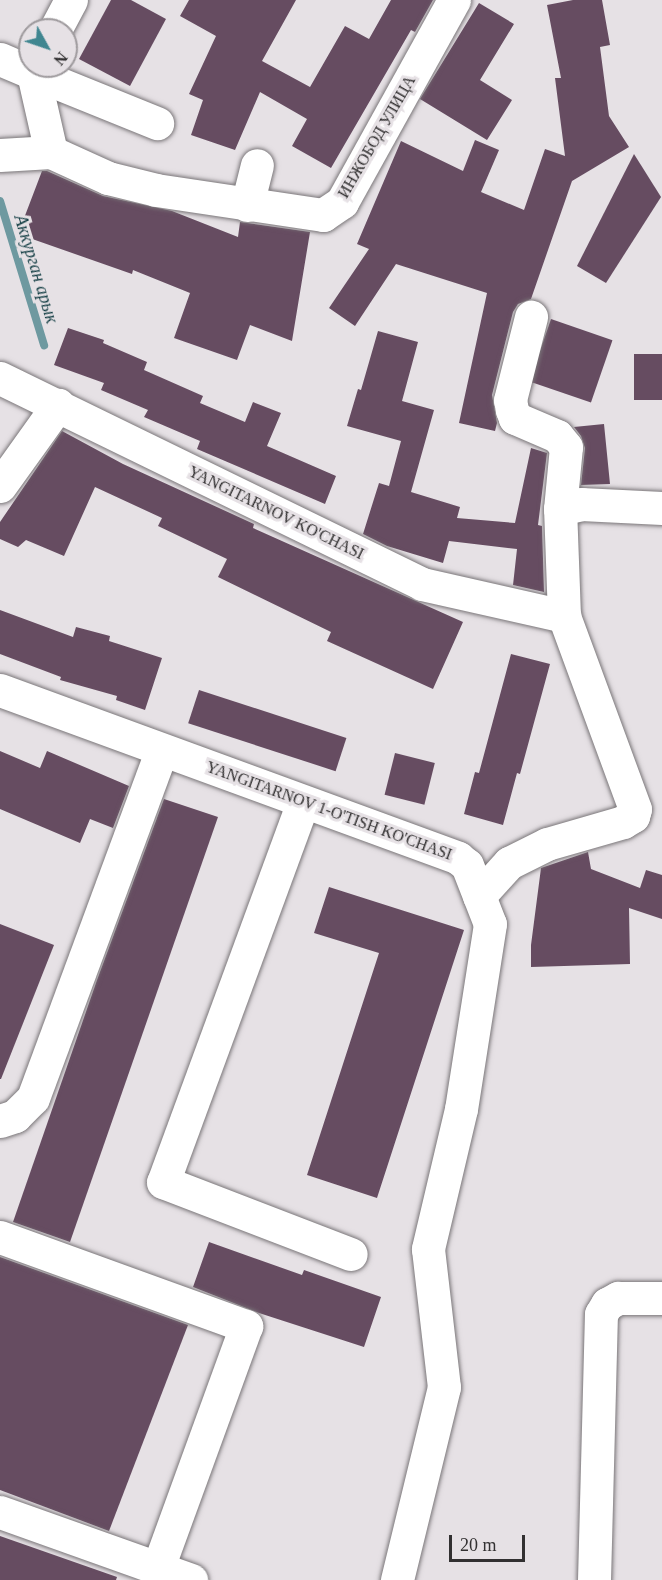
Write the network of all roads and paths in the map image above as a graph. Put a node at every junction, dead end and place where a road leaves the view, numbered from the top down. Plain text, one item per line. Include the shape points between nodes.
1 (71, 0) edge
2 (454, 0) edge
3 (62, 18) edge
4 (0, 60) edge
5 (18, 65) edge
6 (37, 78) edge
7 (53, 78) edge
8 (157, 123) dead end
9 (51, 152) junction
10 (0, 155) edge
11 (257, 165) dead end
12 (247, 205) junction
13 (531, 317) dead end
14 (0, 378) edge
15 (58, 405) junction
16 (0, 486) edge
17 (662, 508) edge
18 (560, 509) junction
19 (564, 616) junction
20 (0, 690) edge
21 (162, 750) junction
22 (303, 802) junction
23 (479, 896) junction
24 (0, 1121) edge
25 (0, 1237) edge
26 (351, 1254) dead end
27 (662, 1298) edge
28 (0, 1512) edge
29 (158, 1568) junction
30 (401, 1568) edge
31 (191, 1580) edge
32 (594, 1580) edge

1 - 3 street
2 - 12 street, ИНЖОБОД УЛИЦА via 342,202 323,215
4 - 5 street
6 - 9 street
7 - 8 street
9 - 10 street
9 - 12 street, ИНЖОБОД УЛИЦА via 108,178
11 - 12 street
13 - 18 street via 510,400 515,418 557,436 566,447
14 - 15 street, YANGITARNOV KO'CHASI
15 - 16 street
15 - 19 street, YANGITARNOV KO'CHASI via 422,584
17 - 18 street via 581,504
18 - 19 street
19 - 23 street via 635,809 633,816 547,844 509,863
20 - 21 street, YANGITARNOV 1-O'TISH KO'CHASI
21 - 22 street, YANGITARNOV 1-O'TISH KO'CHASI
21 - 24 street via 33,1098 15,1116
22 - 23 street, YANGITARNOV 1-O'TISH KO'CHASI via 458,858 467,865
22 - 26 street via 163,1182
23 - 30 street, YANGITARNOV 1-O'TISH KO'CHASI via 490,924 461,1109 428,1249 444,1387
25 - 29 street via 246,1326
27 - 32 street via 618,1298 607,1304 601,1314
28 - 29 street
29 - 31 street

